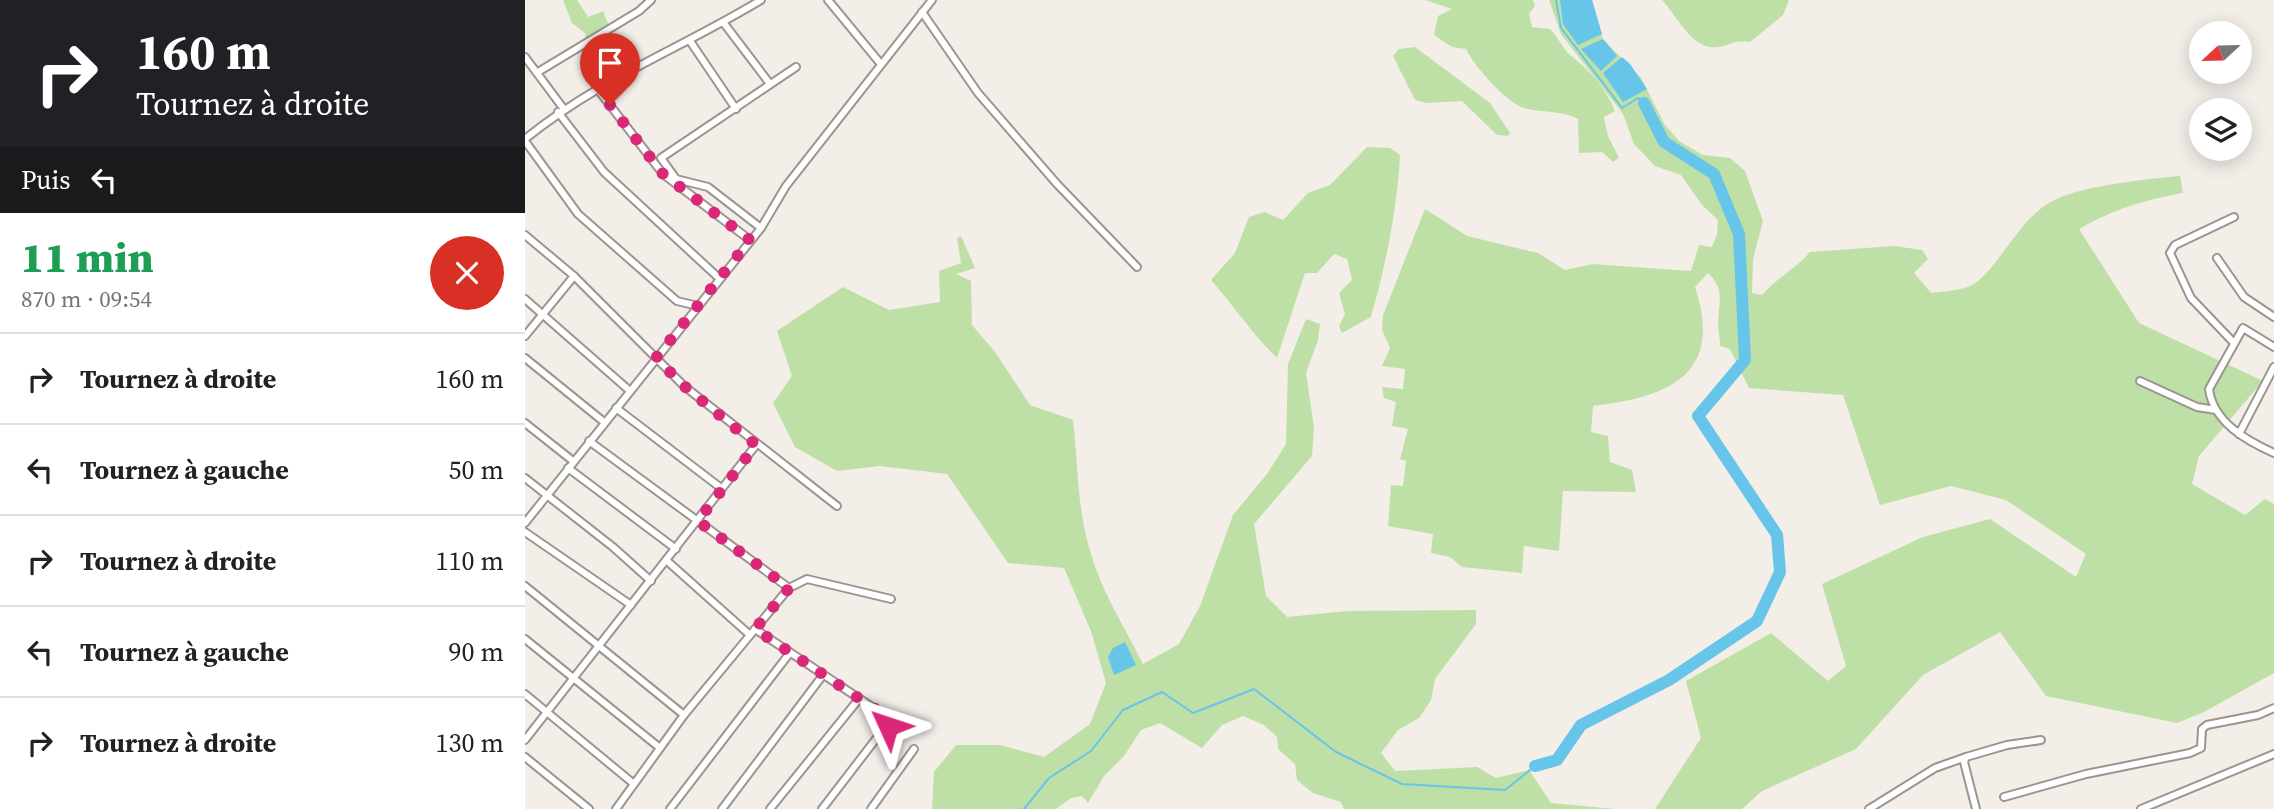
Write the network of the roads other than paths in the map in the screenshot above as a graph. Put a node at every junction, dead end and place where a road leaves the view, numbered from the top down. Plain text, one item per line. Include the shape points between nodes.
1 (651, 0) edge
2 (761, 0) edge
3 (828, 0) edge
4 (932, 0) edge
5 (922, 12) junction
6 (723, 22) junction
7 (690, 41) junction
8 (525, 57) edge
9 (880, 62) junction
10 (532, 66) junction
11 (796, 67) dead end
12 (525, 71) edge
13 (538, 72) junction
14 (770, 84) junction
15 (597, 87) junction
16 (736, 108) junction
17 (561, 110) junction
18 (525, 140) edge
19 (2234, 217) dead end
20 (761, 228) junction
21 (525, 235) edge
22 (750, 240) junction
23 (2217, 258) dead end
24 (1137, 267) dead end
25 (574, 276) junction
26 (720, 279) junction
27 (525, 299) edge
28 (698, 306) junction
29 (542, 315) junction
30 (2274, 317) edge
31 (525, 336) edge
32 (2234, 343) junction
33 (2274, 347) edge
34 (525, 358) edge
35 (656, 358) junction
36 (2274, 367) edge
37 (2140, 381) dead end
38 (630, 391) junction
39 (616, 408) junction
40 (2216, 410) junction
41 (604, 422) junction
42 (525, 423) edge
43 (2239, 433) junction
44 (589, 441) junction
45 (756, 445) junction
46 (2274, 453) edge
47 (573, 461) junction
48 (568, 468) junction
49 (525, 478) edge
50 (721, 488) junction
51 (546, 495) junction
52 (837, 506) dead end
53 (698, 521) junction
54 (525, 523) edge
55 (525, 532) edge
56 (676, 549) junction
57 (666, 560) junction
58 (651, 581) junction
59 (525, 586) edge
60 (789, 588) junction
61 (891, 599) dead end
62 (631, 605) junction
63 (753, 632) junction
64 (525, 639) edge
65 (600, 645) junction
66 (789, 654) junction
67 (823, 675) junction
68 (575, 680) junction
69 (525, 694) edge
70 (858, 700) junction
71 (2274, 708) edge
72 (548, 713) junction
73 (684, 715) junction
74 (525, 740) edge
75 (2041, 740) dead end
76 (660, 748) junction
77 (914, 749) dead end
78 (2274, 754) edge
79 (525, 757) edge
80 (1966, 757) junction
81 (634, 784) junction
82 (2004, 797) dead end
83 (589, 809) edge
84 (616, 809) edge
85 (670, 809) edge
86 (722, 809) edge
87 (771, 809) edge
88 (822, 809) edge
89 (871, 809) edge
90 (1869, 809) edge
91 (1976, 809) edge
92 (2141, 809) edge

1 - 13 street
2 - 6 street
3 - 9 street
4 - 5 street
5 - 9 street
5 - 24 street via 978,93
6 - 7 street
6 - 14 street
7 - 15 street
7 - 16 street
8 - 10 street
9 - 20 street via 786,186
10 - 12 street
10 - 13 street
11 - 14 street
13 - 17 street
14 - 16 street
15 - 17 street
15 - 22 street via 663,174
16 - 20 street via 661,158 676,179 708,187
17 - 18 street
17 - 26 street via 604,172
18 - 28 street via 578,214 677,301
19 - 32 street via 2175,245 2170,253 2191,298
20 - 22 street
21 - 25 street
22 - 26 street
23 - 30 street via 2244,297
25 - 29 street
25 - 35 street
26 - 28 street
27 - 29 street
28 - 35 street
29 - 31 street
29 - 38 street
32 - 33 street via 2244,328
32 - 40 street via 2209,389
34 - 41 street
35 - 38 street
35 - 45 street
36 - 43 street
37 - 40 street via 2197,407
38 - 39 street
39 - 41 street
39 - 50 street
40 - 43 street
41 - 44 street
42 - 47 street
43 - 46 street
44 - 47 street
44 - 53 street
45 - 50 street
45 - 52 street
47 - 48 street
48 - 51 street
48 - 56 street
49 - 51 street
50 - 53 street
51 - 54 street
51 - 58 street
53 - 56 street
53 - 60 street
55 - 62 street
56 - 57 street
57 - 58 street
57 - 63 street
58 - 62 street
59 - 65 street
60 - 61 street via 807,579
60 - 63 street
62 - 65 street
63 - 66 street
63 - 73 street
64 - 68 street
65 - 68 street
65 - 73 street
66 - 67 street
66 - 85 street
67 - 70 street
67 - 86 street
68 - 72 street
68 - 76 street
69 - 72 street
70 - 87 street
70 - 88 street via 887,717 888,726
71 - 82 street via 2207,725 2202,729 2201,748 2190,753 2086,774
72 - 74 street
72 - 81 street
73 - 76 street
75 - 80 street
76 - 81 street
77 - 89 street
78 - 92 street
79 - 83 street
80 - 90 street via 1935,768
80 - 91 street
81 - 84 street

